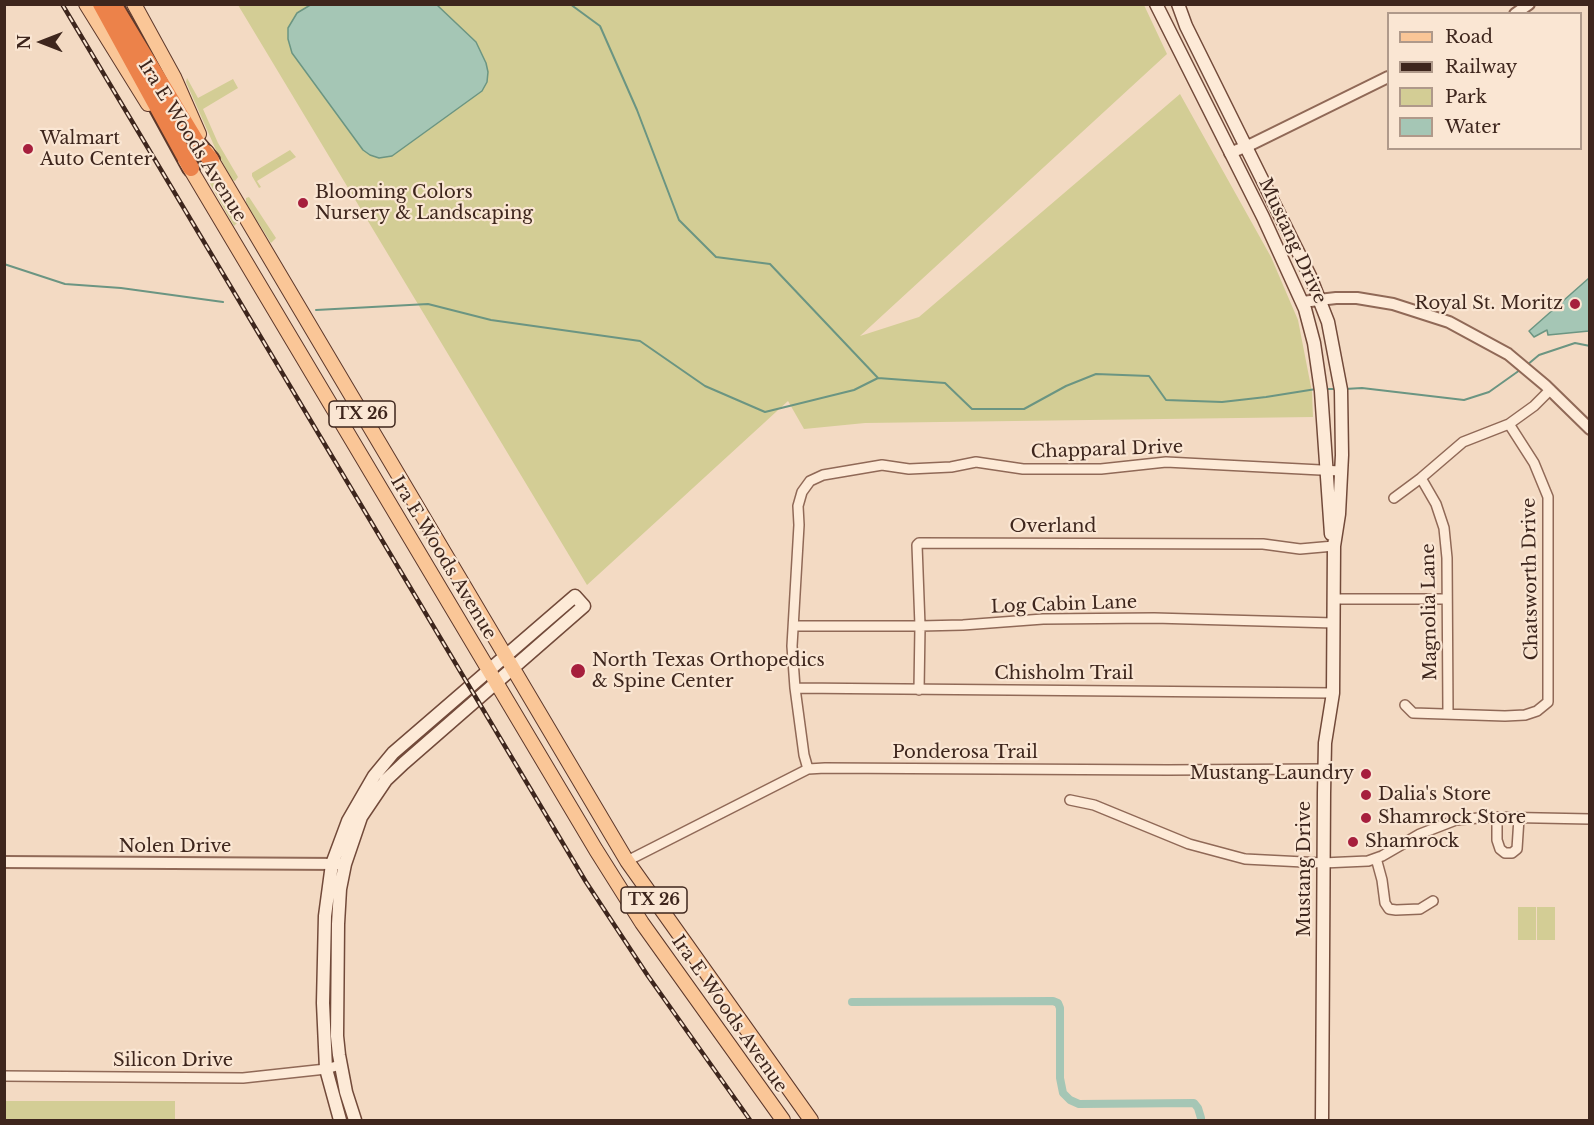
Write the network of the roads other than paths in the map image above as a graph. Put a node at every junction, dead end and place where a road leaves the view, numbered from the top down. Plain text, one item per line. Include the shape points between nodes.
1 (86, 4) edge
2 (101, 4) edge
3 (112, 4) edge
4 (134, 4) edge
5 (1156, 4) edge
6 (1178, 4) edge
7 (1387, 78) edge
8 (1245, 147) junction
9 (1230, 153) junction
10 (211, 160) junction
11 (191, 168) junction
12 (1320, 299) junction
13 (1302, 302) junction
14 (1550, 390) junction
15 (339, 419) junction
16 (365, 419) junction
17 (1509, 424) junction
18 (1590, 429) edge
19 (1327, 471) junction
20 (1340, 471) junction
21 (1421, 478) junction
22 (1394, 498) dead end
23 (1334, 546) junction
24 (1334, 599) junction
25 (1446, 599) junction
26 (1334, 623) junction
27 (795, 626) junction
28 (920, 626) junction
29 (505, 656) junction
30 (513, 669) junction
31 (489, 670) junction
32 (498, 682) junction
33 (795, 688) junction
34 (919, 690) junction
35 (1333, 693) junction
36 (1405, 705) dead end
37 (1448, 714) junction
38 (808, 769) junction
39 (1324, 769) junction
40 (382, 776) junction
41 (1070, 800) dead end
42 (1497, 818) junction
43 (1519, 818) junction
44 (1590, 819) edge
45 (1376, 858) junction
46 (627, 861) junction
47 (4, 862) edge
48 (1323, 863) junction
49 (332, 864) junction
50 (345, 864) junction
51 (1434, 901) dead end
52 (729, 1006) junction
53 (711, 1019) junction
54 (340, 1065) junction
55 (326, 1069) junction
56 (4, 1076) edge
57 (340, 1120) edge
58 (355, 1120) edge
59 (783, 1120) edge
60 (811, 1120) edge
61 (1322, 1120) edge

1 - 11 main road, Ira E Woods Avenue / TX 26
2 - 11 highway
3 - 10 highway, TX 26
4 - 10 main road, Ira E Woods Avenue via 174,77
5 - 9 main road, Mustang Drive
6 - 8 main road, Mustang Drive
7 - 8 street
8 - 9 street
8 - 12 main road, Mustang Drive
9 - 13 main road, Mustang Drive
10 - 16 main road, Ira E Woods Avenue / TX 26
11 - 15 main road, Ira E Woods Avenue / TX 26
12 - 13 street
12 - 14 street via 1357,298 1393,304 1449,322 1508,354
12 - 20 main road, Mustang Drive via 1341,390
13 - 19 main road, Mustang Drive via 1314,343
14 - 17 street
14 - 18 street
15 - 16 main road via 356,424
15 - 31 main road, Ira E Woods Avenue / TX 26
16 - 29 main road, Ira E Woods Avenue / TX 26
17 - 21 street via 1463,442
17 - 37 street, Chatsworth Drive via 1534,463 1548,497 1548,702 1525,715
19 - 20 street, Chapparal Drive
19 - 23 main road, Mustang Drive
19 - 27 street, Chapparal Drive via 1166,462 1101,469 1023,469 976,462 909,469 882,465 823,474 810,481 798,506
20 - 23 main road, Mustang Drive
21 - 22 street
21 - 25 street, Magnolia Lane via 1444,528
23 - 24 main road, Mustang Drive
23 - 28 street, Overland via 1300,549 1263,544 919,543
24 - 25 street
24 - 26 main road, Mustang Drive
25 - 37 street, Magnolia Lane
26 - 28 street, Log Cabin Lane via 1121,618
26 - 35 main road, Mustang Drive
27 - 28 street, Log Cabin Lane
27 - 33 street, Chapparal Drive
28 - 34 street, Overland
29 - 30 main road, Ira E Woods Avenue / TX 26
29 - 30 main road via 575,596 584,606
29 - 31 main road
30 - 32 main road
30 - 46 main road, Ira E Woods Avenue / TX 26
31 - 32 main road, Ira E Woods Avenue / TX 26
31 - 40 main road via 393,753
32 - 40 main road
32 - 53 main road, Ira E Woods Avenue / TX 26 via 642,923
33 - 34 street, Chisholm Trail
33 - 38 street, Chapparal Drive
34 - 35 street, Chisholm Trail
35 - 39 main road, Mustang Drive
36 - 37 street via 1413,713
38 - 39 street, Ponderosa Trail
38 - 46 street, Ponderosa Trail
39 - 48 main road, Mustang Drive
40 - 49 main road via 348,820
40 - 50 main road via 361,817
41 - 48 street via 1094,805 1189,844 1245,859
42 - 43 street
42 - 43 street via 1497,840 1505,853 1517,849
42 - 45 street via 1470,818 1442,825
43 - 44 street
45 - 48 street
45 - 51 street via 1389,909 1420,909
46 - 52 main road, Ira E Woods Avenue / TX 26
47 - 49 street, Nolen Drive
48 - 61 main road, Mustang Drive
49 - 50 street, Nolen Drive
49 - 55 main road via 325,916
50 - 54 main road via 338,924
52 - 53 main road
52 - 60 main road, Ira E Woods Avenue / TX 26
53 - 59 main road, Ira E Woods Avenue / TX 26
54 - 55 street, Silicon Drive
54 - 58 main road
55 - 56 street, Silicon Drive via 224,1078
55 - 57 main road

